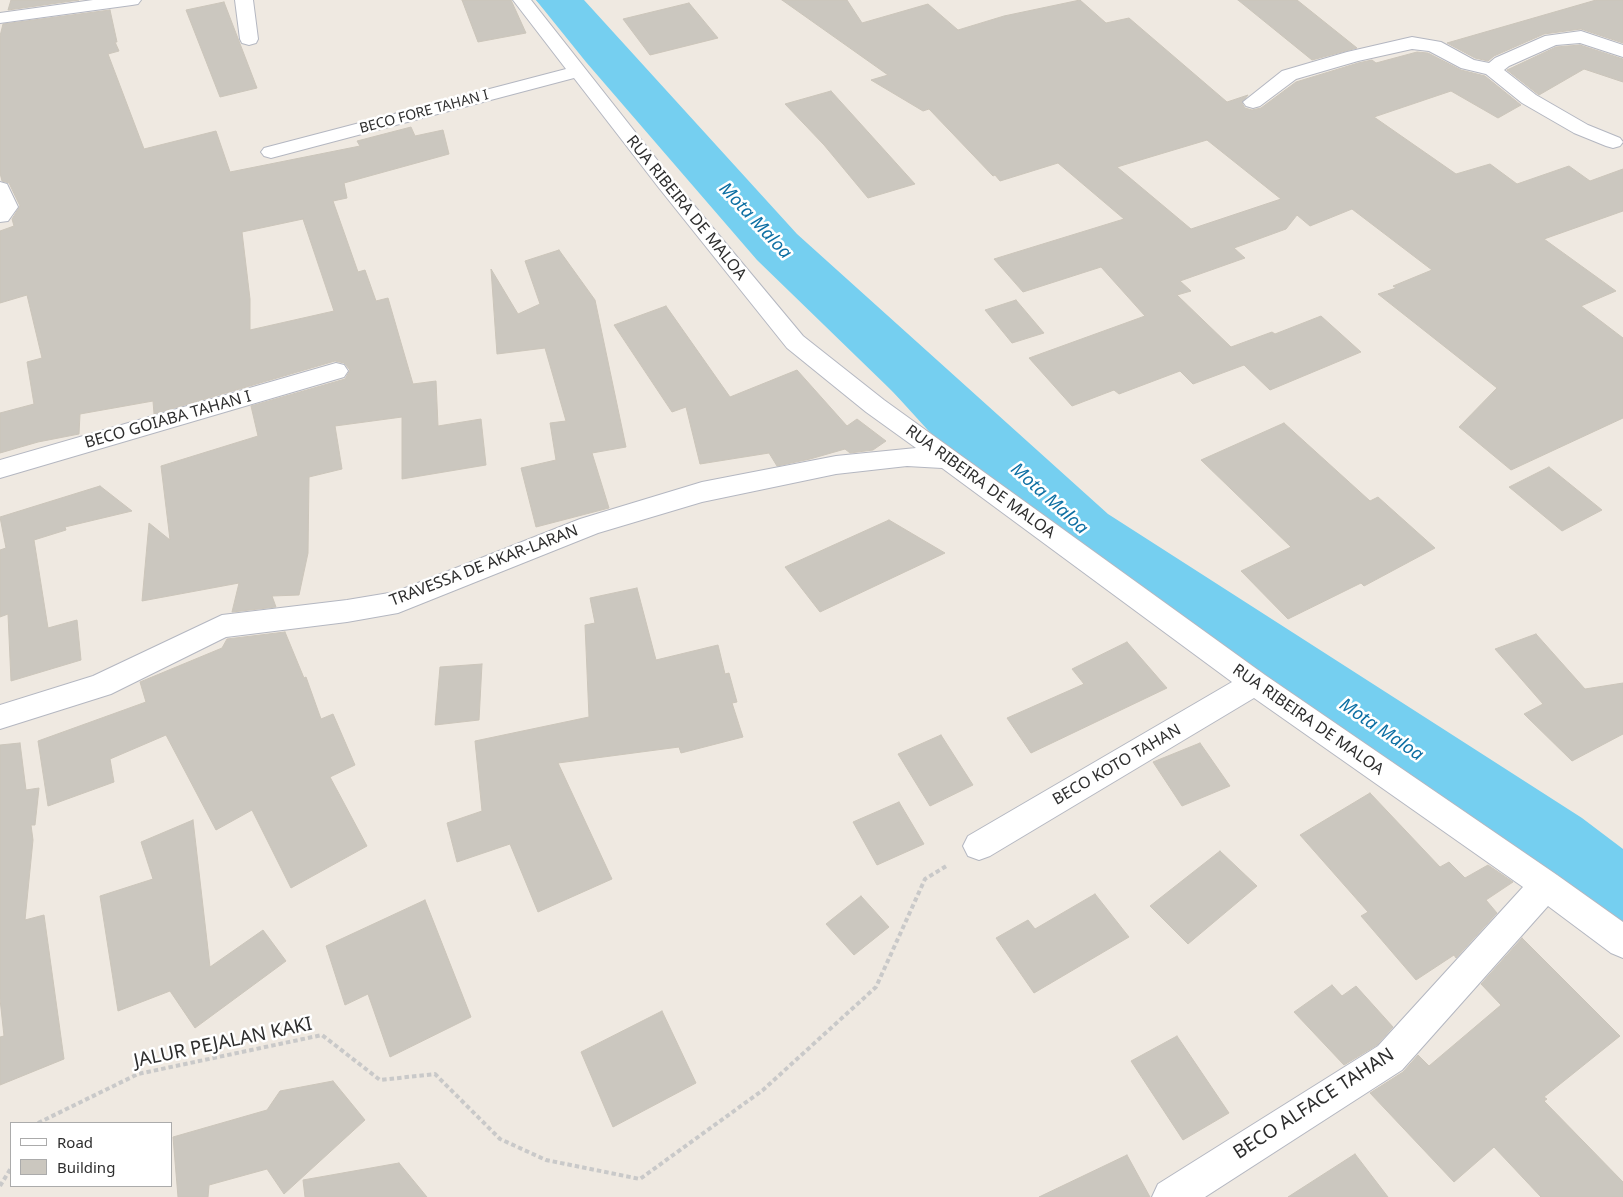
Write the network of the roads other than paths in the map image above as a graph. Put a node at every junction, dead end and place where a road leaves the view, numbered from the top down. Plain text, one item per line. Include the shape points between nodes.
1 (132, 0) edge
2 (244, 0) edge
3 (522, 0) edge
4 (0, 18) edge
5 (249, 39) dead end
6 (1623, 51) edge
7 (1493, 70) junction
8 (576, 72) junction
9 (1253, 102) dead end
10 (1613, 142) dead end
11 (271, 152) dead end
12 (0, 188) edge
13 (0, 216) edge
14 (336, 371) dead end
15 (949, 459) junction
16 (0, 469) edge
17 (1256, 683) junction
18 (0, 717) edge
19 (979, 846) road end
20 (1546, 885) junction
21 (1623, 942) edge
22 (1170, 1197) edge

1 - 4 street
2 - 5 street
3 - 8 street, RUA RIBEIRA DE MALOA
6 - 7 street via 1581,37 1552,40 1502,62
7 - 9 street via 1468,64 1434,46 1412,43 1289,75
7 - 10 street via 1529,99 1581,129
8 - 11 street, BECO FORE TAHAN I
8 - 15 street, RUA RIBEIRA DE MALOA via 795,342 875,406
12 - 13 street via 7,207
14 - 16 street, BECO GOIABA TAHAN I
15 - 17 street, RUA RIBEIRA DE MALOA
15 - 18 street, TRAVESSA DE AKAR-LARAN via 907,458 836,465 702,492 588,526 398,602 222,626 101,686
17 - 19 street, BECO KOTO TAHAN
17 - 20 street, RUA RIBEIRA DE MALOA
20 - 21 street, RUA RIBEIRA DE MALOA
20 - 22 street, BECO ALFACE TAHAN via 1390,1058

